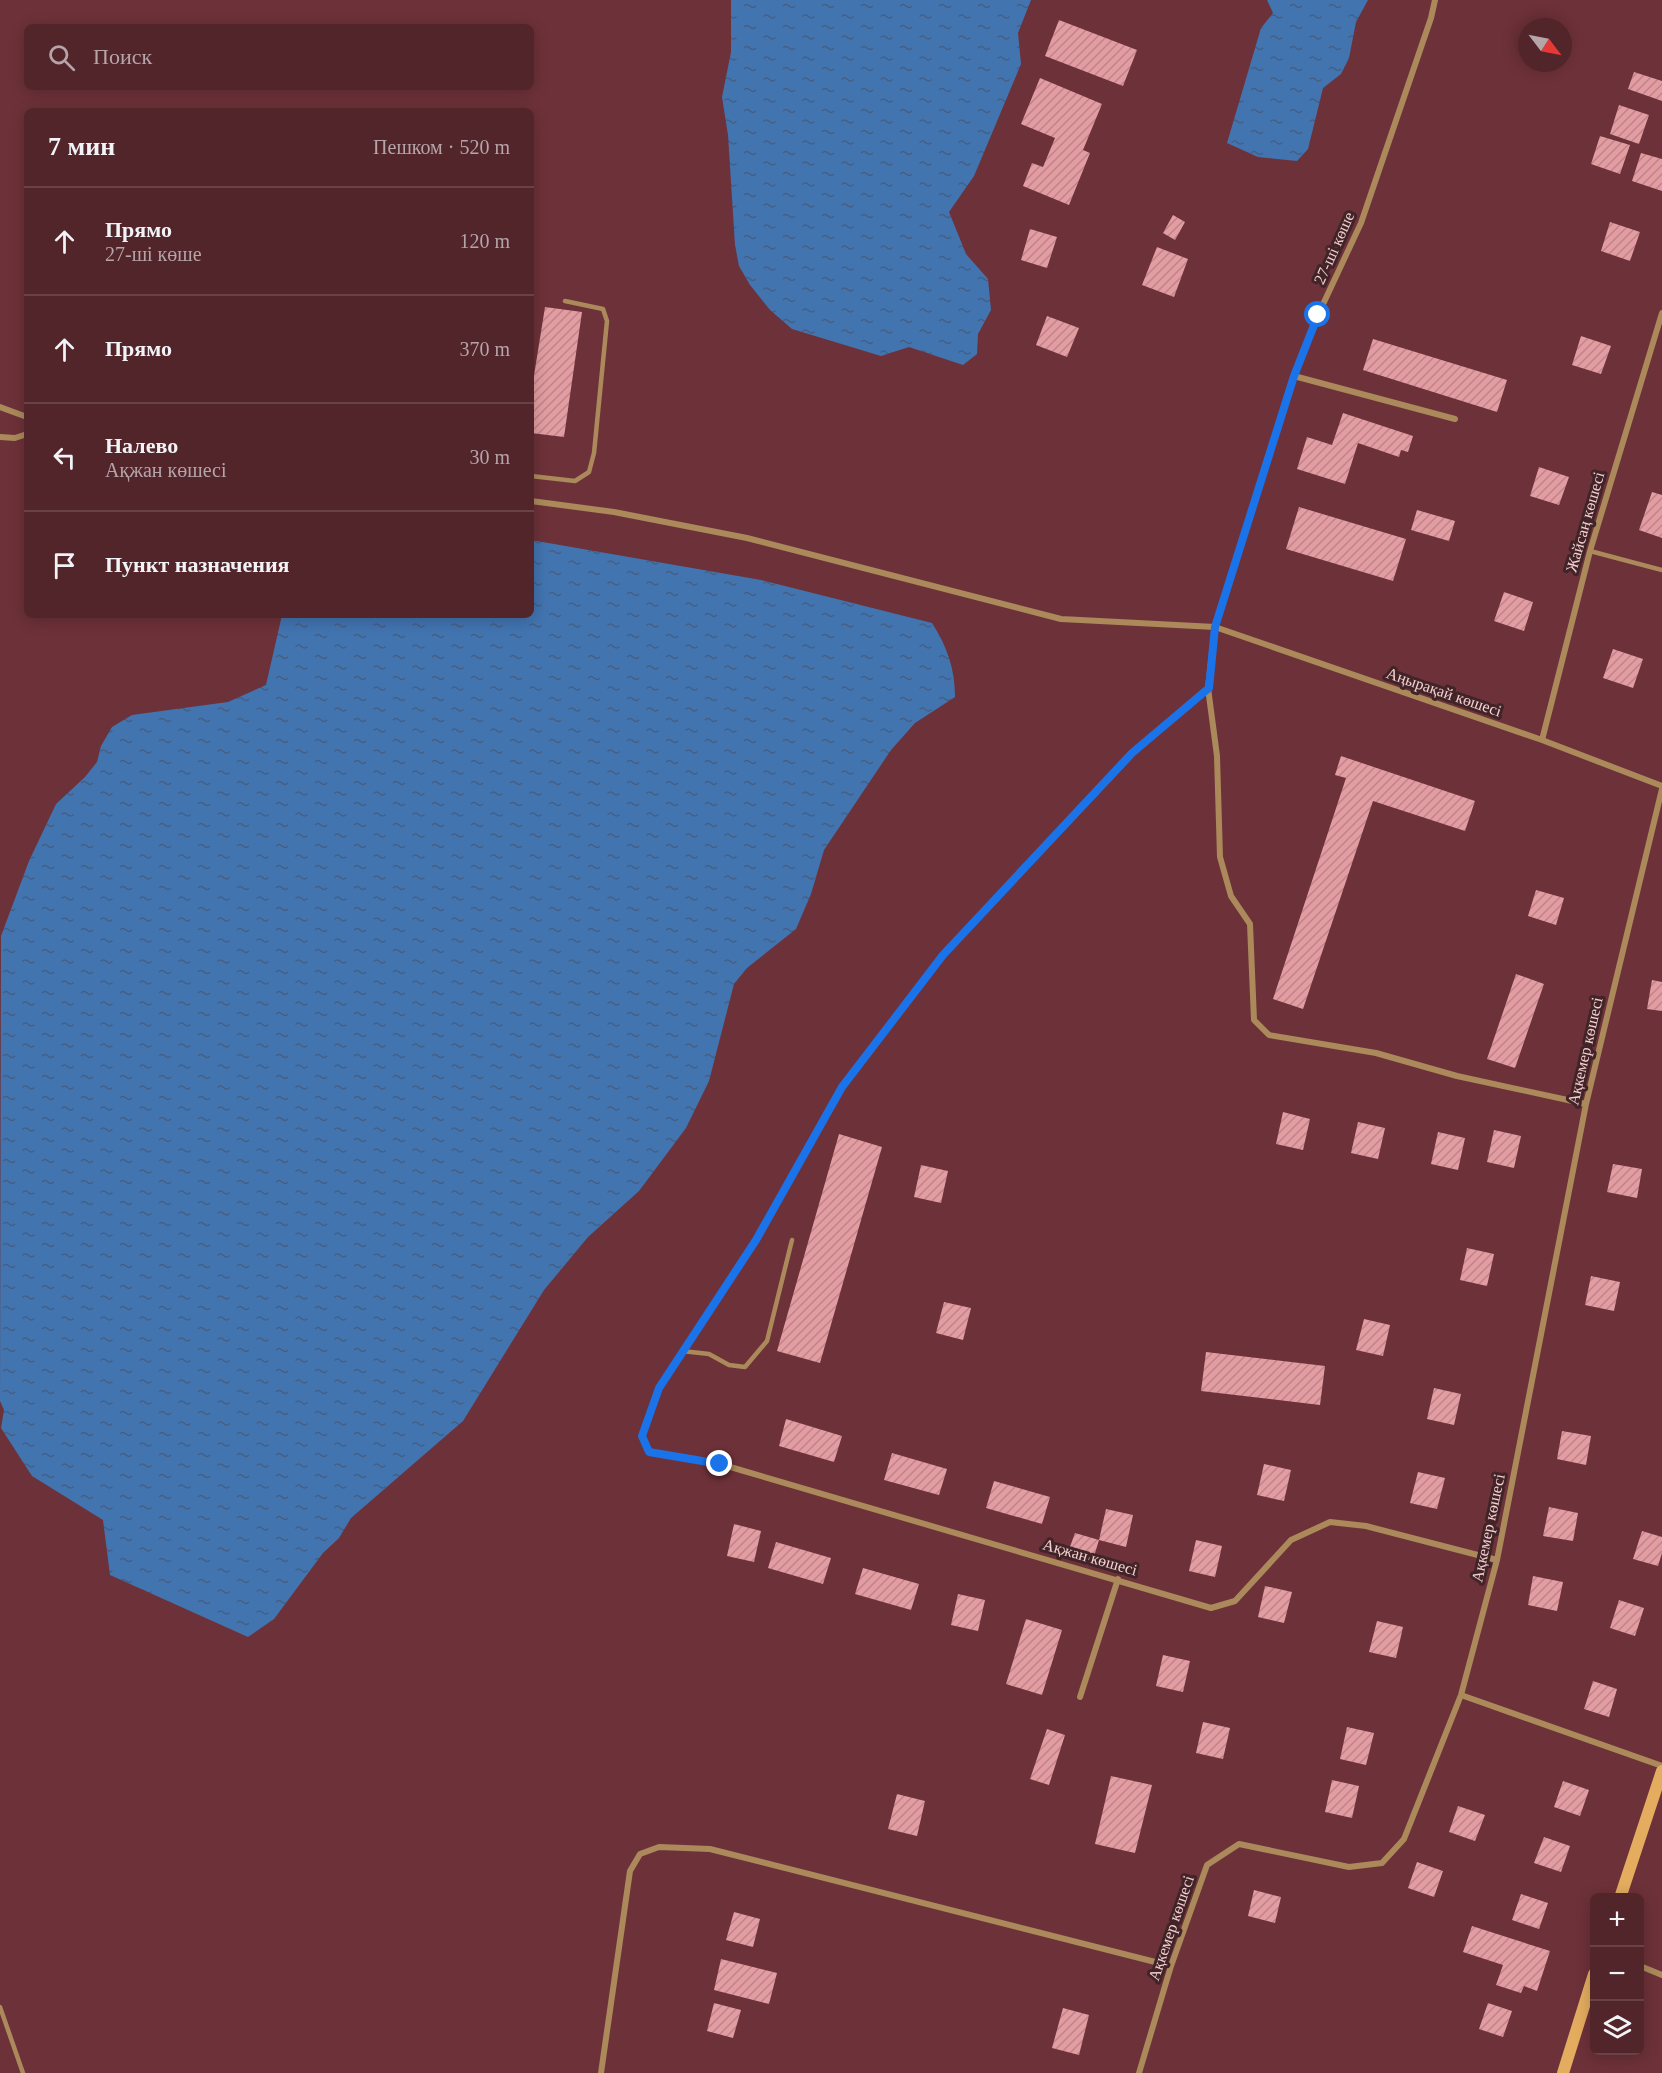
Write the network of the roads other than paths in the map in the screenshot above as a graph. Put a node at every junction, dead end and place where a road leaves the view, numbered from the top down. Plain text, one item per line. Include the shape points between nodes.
1 (1435, 0) edge
2 (565, 301) dead end
3 (1662, 313) edge
4 (1294, 376) junction
5 (0, 407) edge
6 (24, 416) edge
7 (1455, 419) dead end
8 (24, 435) edge
9 (0, 437) edge
10 (534, 476) edge
11 (534, 501) edge
12 (1590, 551) junction
13 (1662, 570) edge
14 (1215, 627) junction
15 (1209, 688) junction
16 (1542, 740) junction
17 (1662, 787) edge
18 (1586, 1104) junction
19 (792, 1240) dead end
20 (682, 1351) junction
21 (1497, 1560) junction
22 (1118, 1579) junction
23 (1461, 1695) junction
24 (1080, 1697) dead end
25 (1662, 1766) edge
26 (1662, 1771) edge
27 (1622, 1893) edge
28 (1171, 1966) junction
29 (1644, 1968) edge
30 (1662, 1975) edge
31 (1590, 1987) edge
32 (0, 2007) edge
33 (23, 2073) edge
34 (602, 2073) edge
35 (1139, 2073) edge
36 (1563, 2073) edge

1 - 4 street, 27-ші көше via 1361,223
2 - 10 lane via 603,309 607,321 594,453 589,472 575,481
3 - 12 street, Жайсаң көшесі
4 - 7 street
4 - 14 street, 27-ші көше
5 - 6 street
8 - 9 street
11 - 14 street, Аңырақай көшесі via 614,512 747,538 1061,619
12 - 13 lane
12 - 16 street, Жайсаң көшесі
14 - 15 street, 27-ші көше
14 - 16 street, Аңырақай көшесі
15 - 18 street, 27-ші көше via 1217,756 1220,857 1231,896 1250,924 1254,1020 1260,1029 1269,1035 1376,1053 1457,1076
15 - 20 street via 1132,753 943,955 842,1087 756,1240
16 - 17 street, Аңырақай көшесі
17 - 18 street, Ақкемер көшесі
18 - 21 street, Ақкемер көшесі
19 - 20 lane via 767,1341 753,1359 745,1366 729,1365 709,1354
20 - 22 street, Ақжан көшесі via 659,1388 642,1436 649,1452 720,1464
21 - 22 street, Ақжан көшесі via 1366,1526 1330,1522 1291,1540 1235,1601 1211,1608
21 - 23 street, Ақкемер көшесі
22 - 24 street
23 - 25 street
23 - 28 street, Ақкемер көшесі via 1404,1839 1382,1863 1349,1867 1239,1844 1207,1865
26 - 27 street
28 - 34 street via 710,1849 659,1847 640,1854 630,1871
28 - 35 street, Ақкемер көшесі
29 - 30 street
31 - 36 street
32 - 33 lane

